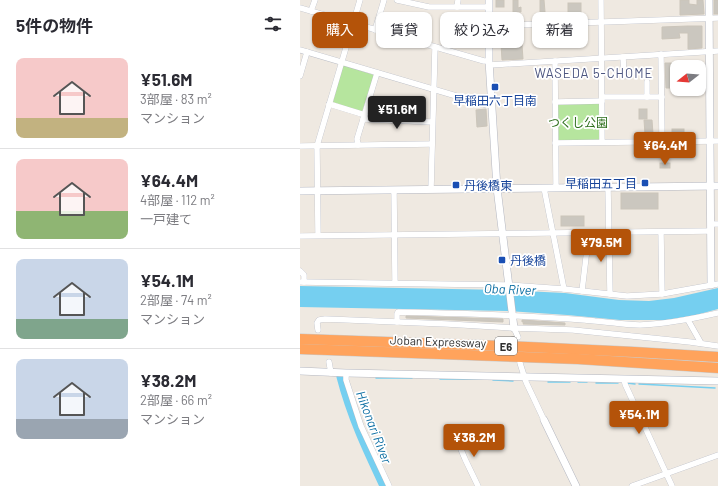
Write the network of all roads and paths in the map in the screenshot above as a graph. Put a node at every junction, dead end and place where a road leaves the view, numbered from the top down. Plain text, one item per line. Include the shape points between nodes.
1 (315, 0) edge
2 (360, 0) edge
3 (384, 0) edge
4 (397, 0) edge
5 (458, 0) edge
6 (601, 0) edge
7 (709, 0) edge
8 (489, 4) edge
9 (457, 7) junction
10 (300, 8) edge
11 (311, 11) junction
12 (314, 12) edge
13 (356, 12) edge
14 (710, 18) junction
15 (718, 18) edge
16 (601, 22) junction
17 (524, 25) edge
18 (368, 28) edge
19 (375, 30) junction
20 (434, 46) junction
21 (345, 48) edge
22 (489, 48) edge
23 (300, 50) edge
24 (718, 51) edge
25 (307, 52) junction
26 (710, 52) junction
27 (661, 54) junction
28 (623, 57) junction
29 (601, 58) junction
30 (555, 61) junction
31 (341, 62) junction
32 (489, 63) junction
33 (377, 73) junction
34 (300, 76) edge
35 (624, 76) dead end
36 (647, 82) dead end
37 (433, 89) junction
38 (647, 97) junction
39 (662, 97) junction
40 (602, 99) junction
41 (555, 102) junction
42 (329, 104) junction
43 (492, 105) junction
44 (364, 117) junction
45 (432, 122) junction
46 (662, 141) junction
47 (710, 141) junction
48 (718, 141) edge
49 (602, 142) junction
50 (555, 143) junction
51 (432, 144) junction
52 (358, 145) junction
53 (300, 146) edge
54 (317, 146) junction
55 (714, 186) edge
56 (608, 187) junction
57 (497, 188) junction
58 (544, 188) junction
59 (556, 188) junction
60 (430, 189) junction
61 (394, 190) junction
62 (300, 191) edge
63 (317, 191) junction
64 (713, 226) edge
65 (589, 232) junction
66 (609, 232) junction
67 (661, 232) junction
68 (553, 233) junction
69 (394, 234) junction
70 (502, 234) junction
71 (318, 235) junction
72 (300, 236) edge
73 (300, 271) edge
74 (302, 282) edge
75 (395, 283) junction
76 (714, 284) edge
77 (508, 286) junction
78 (564, 289) junction
79 (582, 291) junction
80 (610, 294) junction
81 (662, 294) junction
82 (718, 313) edge
83 (512, 314) junction
84 (688, 320) junction
85 (594, 321) junction
86 (397, 322) junction
87 (514, 328) junction
88 (318, 330) dead end
89 (599, 333) junction
90 (516, 336) tunnel mouth
91 (300, 338) edge
92 (701, 343) junction
93 (718, 346) edge
94 (300, 349) edge
95 (718, 357) edge
96 (330, 362) dead end
97 (522, 363) dead end
98 (718, 368) edge
99 (300, 371) edge
100 (331, 372) junction
101 (346, 373) junction
102 (525, 376) junction
103 (624, 378) junction
104 (718, 381) edge
105 (544, 420) joint
106 (456, 435) dead end
107 (718, 455) edge
108 (666, 473) junction
109 (388, 486) edge
110 (478, 486) edge
111 (576, 486) edge
112 (632, 486) edge
113 (672, 486) edge

1 - 11 street
2 - 13 street
3 - 19 street
4 - 9 street via 429,7
5 - 9 street
6 - 16 street
7 - 14 street
8 - 9 street
10 - 11 street
11 - 12 street
14 - 15 street
14 - 16 street
14 - 26 street
16 - 17 street
16 - 29 street
18 - 19 street
19 - 20 street
20 - 32 street
20 - 37 street
21 - 31 street
22 - 32 street
23 - 25 street
24 - 26 street
25 - 31 street
25 - 34 street
26 - 27 street
26 - 47 street
27 - 28 street
27 - 39 street
28 - 29 street
28 - 35 street
29 - 30 street
29 - 40 street
30 - 32 street
30 - 41 street
31 - 33 street
31 - 42 street
32 - 43 street
33 - 37 street
33 - 44 street
36 - 38 street
37 - 43 street
37 - 45 street
38 - 39 street
38 - 40 street
39 - 46 street
40 - 41 street
40 - 49 street
41 - 50 street
42 - 44 street
42 - 54 street
43 - 57 street
44 - 45 street
44 - 52 street
45 - 51 street
46 - 47 street
46 - 49 street
47 - 48 street
47 - 55 street
49 - 50 street
50 - 59 street
51 - 52 street
51 - 60 street
52 - 54 street
53 - 54 street
54 - 63 street
55 - 56 street
55 - 64 street
56 - 59 street
56 - 66 street
57 - 58 street
57 - 60 street
57 - 70 street
58 - 59 street
58 - 68 street
60 - 61 street
61 - 63 street
61 - 69 street
62 - 63 street
63 - 71 street
64 - 67 street
64 - 76 street
65 - 66 street
65 - 68 street
65 - 79 street
66 - 67 street
66 - 80 street
67 - 81 street
68 - 70 street
68 - 78 street
69 - 70 street
69 - 71 street
69 - 75 street
70 - 77 street
71 - 72 street
73 - 74 street via 304,275
74 - 75 street
75 - 77 street
76 - 81 street
77 - 78 street
77 - 83 street
78 - 79 street
79 - 80 street
80 - 81 street
82 - 84 street
83 - 85 street
83 - 86 street via 398,312
83 - 87 street
84 - 85 street via 639,325
84 - 92 street
85 - 89 street
86 - 87 street
86 - 88 street via 325,319 317,323
87 - 89 street
87 - 90 street
89 - 92 street
91 - 95 highway, Joban Expressway / E6
92 - 93 street
94 - 98 highway, Joban Expressway / E6
96 - 100 street
97 - 102 street
99 - 100 street
100 - 101 street
101 - 102 street
101 - 109 street via 361,426
102 - 103 street
102 - 105 street
103 - 104 street
103 - 108 street via 624,384
105 - 111 street
106 - 110 street
107 - 108 street
108 - 112 street
108 - 113 street

